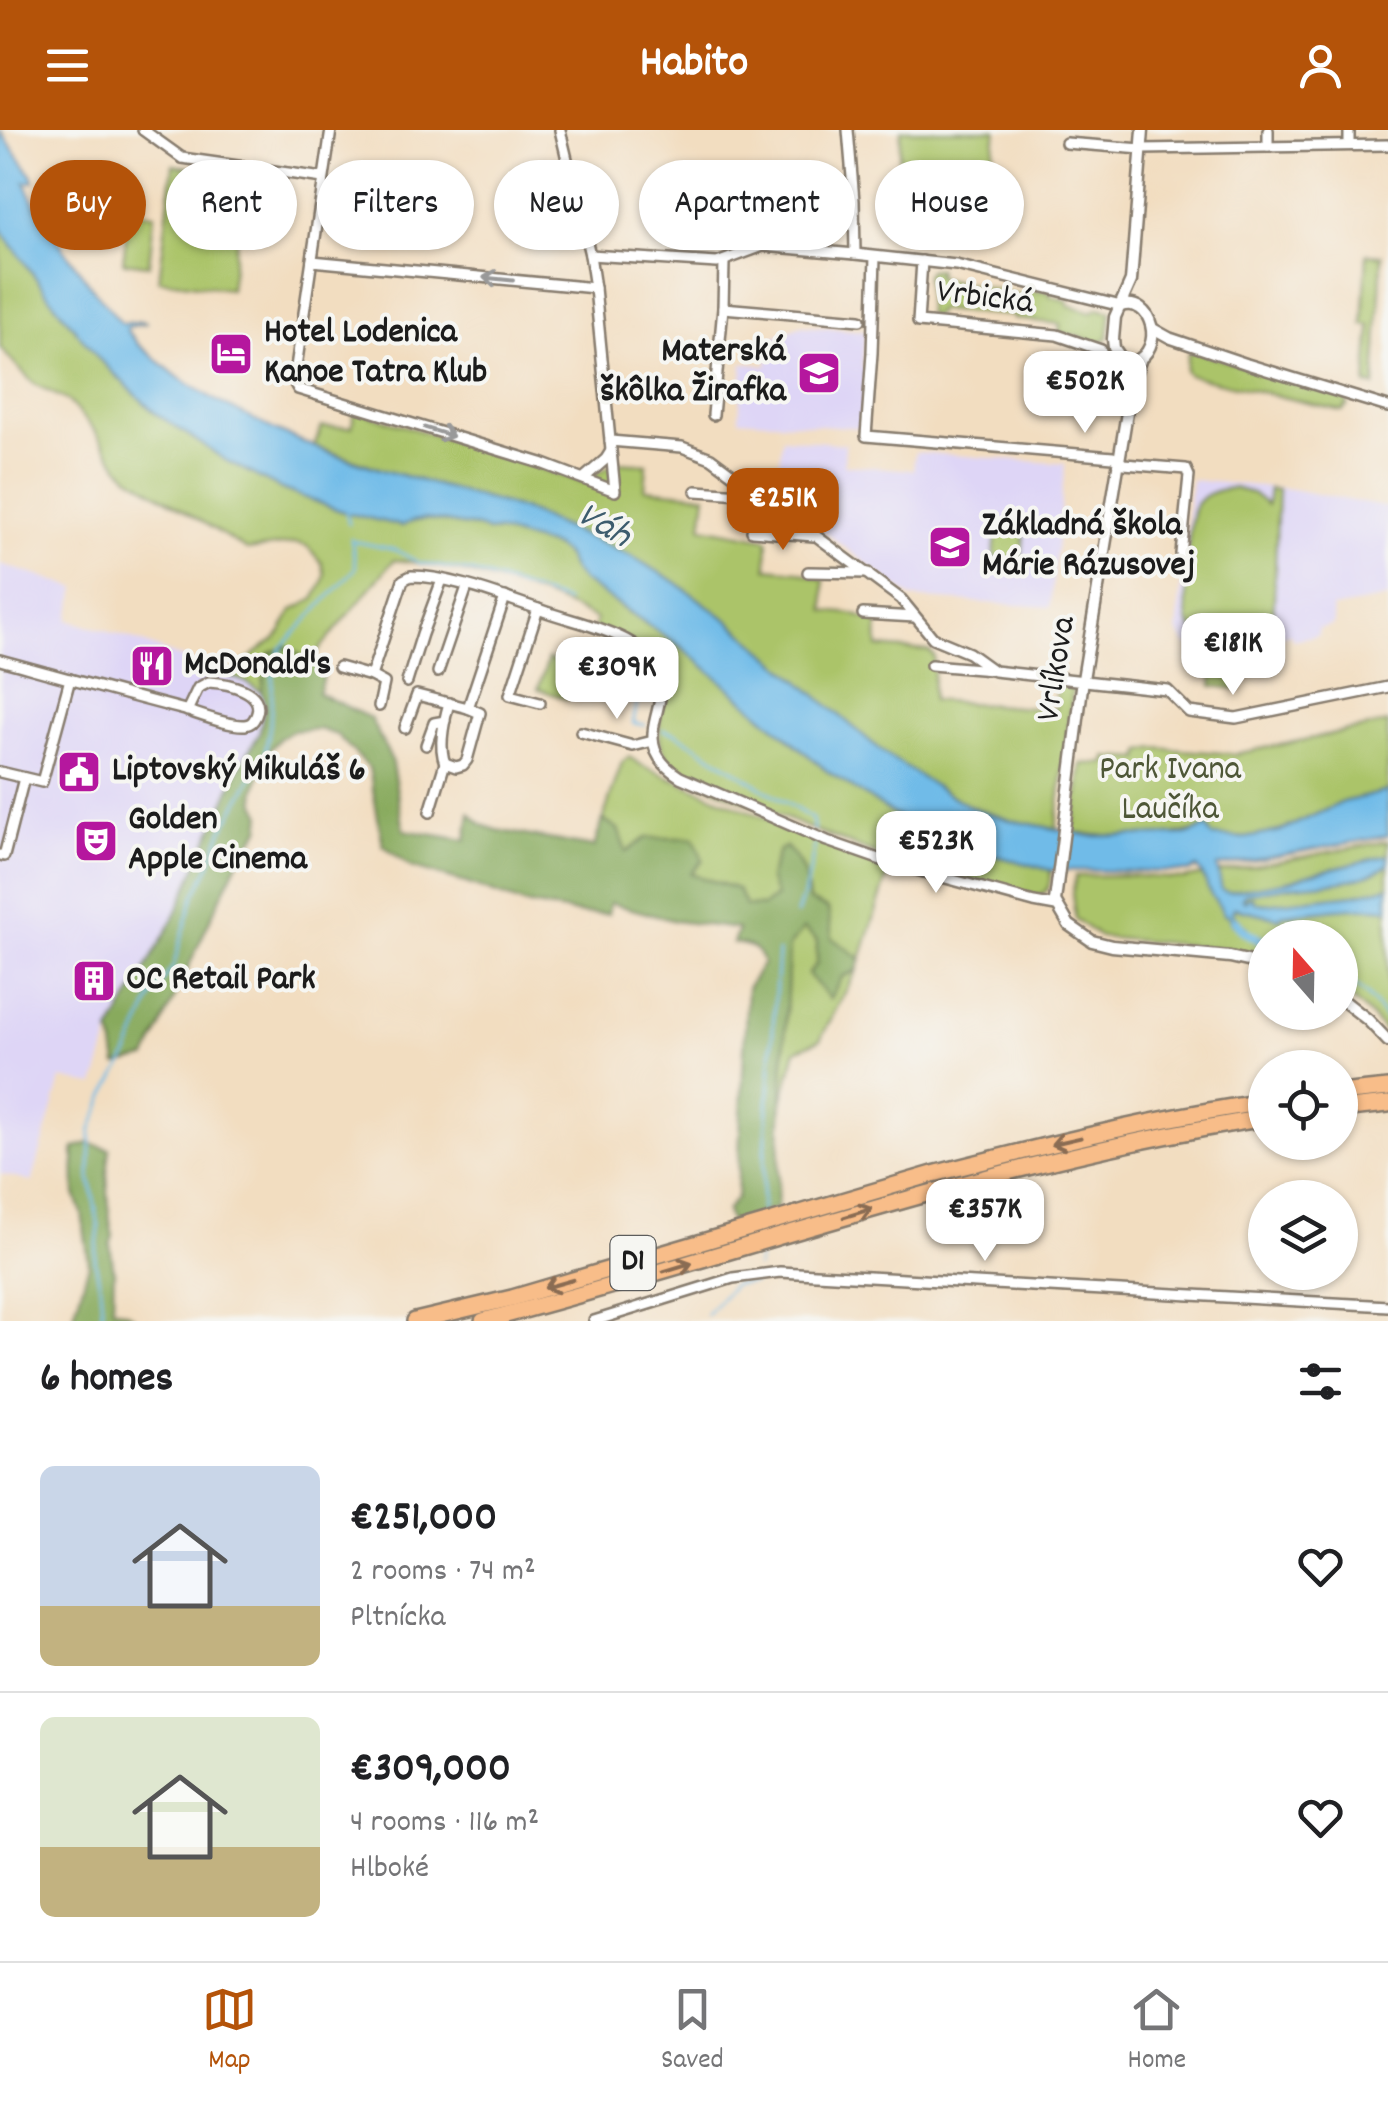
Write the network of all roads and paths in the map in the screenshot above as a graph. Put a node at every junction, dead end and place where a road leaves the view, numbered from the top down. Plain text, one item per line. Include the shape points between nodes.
1 (143, 130) edge
2 (331, 130) edge
3 (560, 130) edge
4 (848, 130) edge
5 (1144, 130) edge
6 (1268, 130) edge
7 (1349, 130) edge
8 (1066, 143) dead end
9 (1388, 144) edge
10 (1349, 145) junction
11 (1268, 147) junction
12 (1142, 149) junction
13 (326, 160) edge
14 (317, 177) edge
15 (317, 223) edge
16 (855, 254) junction
17 (590, 255) junction
18 (875, 257) junction
19 (312, 261) junction
20 (922, 261) junction
21 (724, 262) junction
22 (1131, 281) junction
23 (595, 288) junction
24 (1121, 306) junction
25 (723, 308) junction
26 (1142, 309) junction
27 (860, 320) dead end
28 (1152, 328) junction
29 (1170, 338) junction
30 (1112, 339) junction
31 (1152, 344) junction
32 (1101, 350) junction
33 (1121, 358) junction
34 (1140, 361) junction
35 (1132, 382) junction
36 (1388, 407) edge
37 (713, 415) dead end
38 (610, 446) junction
39 (1119, 459) junction
40 (584, 478) junction
41 (696, 491) dead end
42 (756, 492) junction
43 (752, 532) dead end
44 (816, 536) junction
45 (1182, 554) dead end
46 (808, 572) dead end
47 (868, 573) junction
48 (442, 580) junction
49 (467, 586) junction
50 (505, 597) junction
51 (538, 609) junction
52 (864, 614) dead end
53 (916, 618) junction
54 (0, 660) edge
55 (932, 665) dead end
56 (339, 667) dead end
57 (994, 671) junction
58 (438, 672) dead end
59 (372, 676) junction
60 (1083, 679) junction
61 (70, 680) junction
62 (408, 682) dead end
63 (1388, 687) edge
64 (449, 703) junction
65 (540, 703) dead end
66 (379, 706) dead end
67 (468, 708) junction
68 (187, 711) junction
69 (444, 721) junction
70 (405, 728) dead end
71 (581, 732) dead end
72 (653, 741) junction
73 (426, 745) dead end
74 (445, 763) junction
75 (0, 772) edge
76 (24, 778) junction
77 (430, 812) dead end
78 (0, 855) edge
79 (1056, 906) junction
80 (1248, 961) edge
81 (1358, 1012) edge
82 (1388, 1040) edge
83 (1388, 1088) edge
84 (1358, 1091) edge
85 (1248, 1104) edge
86 (1388, 1104) edge
87 (1358, 1108) edge
88 (1248, 1121) edge
89 (759, 1234) junction
90 (1388, 1306) edge
91 (415, 1321) edge
92 (482, 1321) edge
93 (594, 1321) edge

1 - 14 street via 182,158
2 - 13 street
3 - 17 street
4 - 16 street
5 - 12 street
6 - 11 street
7 - 10 street
8 - 12 street
9 - 10 street
10 - 11 street
11 - 12 street
12 - 22 street
15 - 19 street
16 - 18 street, Vrbická
16 - 21 street, Vrbická via 764,246
17 - 21 street, Vrbická
17 - 23 street
18 - 20 street, Vrbická
18 - 39 street via 866,436
23 -> 19 street
19 -> 40 street via 298,389
20 - 24 street, Vrbická
20 - 32 street, Vrbická via 918,322 1057,335
21 - 25 street
22 - 24 street
22 - 26 street
23 - 38 street
24 - 26 street
24 - 30 street
25 - 27 street
25 - 37 street
26 - 28 street
28 - 29 street
28 - 31 street
29 - 31 street
29 - 36 street
30 - 32 street
30 - 33 street
31 - 34 street
32 - 33 street, Vrbická
33 - 34 street
33 - 35 street
34 - 35 street, Vrlíkova
35 - 39 street, Vrlíkova
38 - 40 street via 606,459
38 - 40 street via 615,491
38 - 42 street via 682,447 705,455
39 - 45 street via 1188,471
39 - 60 street, Vrlíkova
41 - 42 street
42 - 44 street
43 - 44 street
44 - 47 street
46 - 47 street
47 - 53 street
48 - 49 street
48 - 59 street via 403,580
48 - 62 street
49 - 50 street
49 - 58 street
50 - 51 street
50 - 67 street
51 - 65 street via 510,695
51 - 72 street via 618,636 654,663 661,694
52 - 53 street
53 - 57 street via 933,638
54 - 61 street
55 - 57 street
56 - 59 street
57 - 60 street
59 - 66 street via 384,683
60 - 63 street via 1166,690 1189,712 1236,718
60 - 79 street, Vrlíkova
61 - 68 street
61 - 76 street via 42,782
64 - 67 street
64 - 69 street
64 - 70 street via 417,695
67 - 74 street via 480,712 467,760
68 - 68 street via 246,725 258,704 245,690 209,682 198,688
69 - 73 street via 434,722
69 - 74 street
71 - 72 street via 634,746
72 - 79 street via 671,771 827,841
74 - 77 street
75 - 76 street
76 - 78 street
79 - 80 street via 1092,941
81 - 82 street
83 - 84 highway
85 -> 89 highway, D1 via 933,1174
86 - 87 highway
89 -> 88 highway, D1 via 1070,1155
89 -> 91 highway, D1
92 -> 89 highway, D1 via 585,1294
90 - 93 street via 780,1272 733,1278

